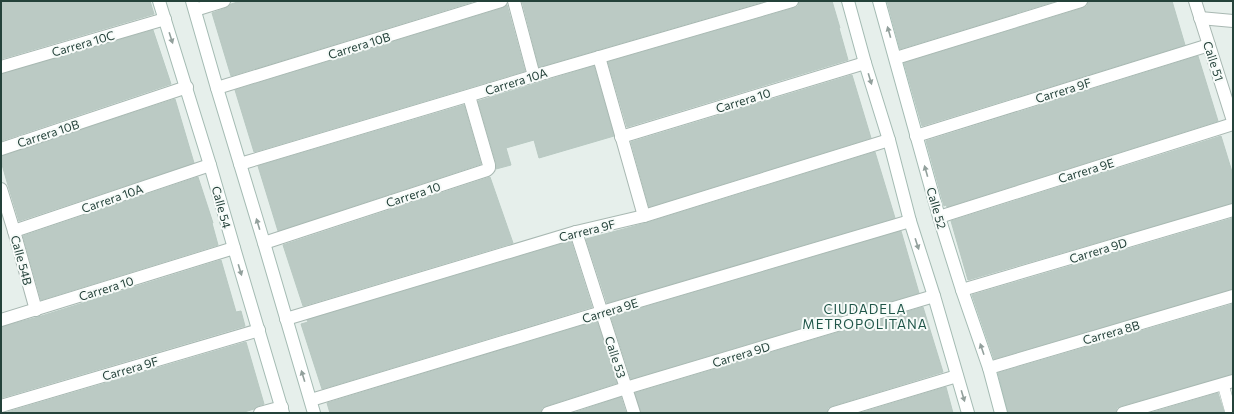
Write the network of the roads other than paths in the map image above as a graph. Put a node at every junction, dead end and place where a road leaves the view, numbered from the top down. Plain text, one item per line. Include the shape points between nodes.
1 (159, 1) edge
2 (224, 1) edge
3 (502, 1) edge
4 (514, 1) edge
5 (792, 1) edge
6 (848, 1) edge
7 (880, 1) edge
8 (1082, 1) edge
9 (1195, 1) edge
10 (194, 6) edge
11 (1200, 18) junction
12 (165, 19) junction
13 (1233, 21) edge
14 (1209, 45) junction
15 (598, 57) junction
16 (896, 58) junction
17 (865, 63) junction
18 (1, 67) edge
19 (534, 76) junction
20 (187, 87) junction
21 (216, 88) junction
22 (469, 96) junction
23 (1233, 121) edge
24 (1233, 124) edge
25 (916, 136) junction
26 (621, 137) junction
27 (889, 140) junction
28 (1, 149) edge
29 (240, 164) junction
30 (210, 165) junction
31 (1, 189) edge
32 (1233, 210) edge
33 (644, 216) junction
34 (939, 217) junction
35 (910, 221) junction
36 (14, 231) junction
37 (576, 232) junction
38 (264, 242) junction
39 (234, 248) junction
40 (962, 290) junction
41 (934, 296) junction
42 (1233, 296) edge
43 (36, 310) junction
44 (602, 312) junction
45 (286, 319) junction
46 (1, 320) edge
47 (259, 330) junction
48 (989, 368) junction
49 (957, 376) junction
50 (1228, 382) edge
51 (626, 388) junction
52 (311, 400) junction
53 (1, 406) edge
54 (282, 410) edge
55 (260, 413) edge
56 (314, 413) edge
57 (548, 413) edge
58 (634, 413) edge
59 (834, 413) edge
60 (968, 413) edge
61 (1001, 413) edge
62 (1123, 413) edge
63 (1230, 413) edge

1 - 12 street, Calle 54
2 - 10 street
3 - 21 street, Carrera 10B
4 - 19 street
5 - 15 street, Carrera 10A
6 - 17 street
16 -> 7 street, Calle 52
8 - 16 street
9 - 11 street, Calle 51
10 - 21 street
11 - 13 street
11 - 14 street, Calle 51
12 - 18 street, Carrera 10C
12 -> 20 street, Calle 54
14 - 23 street, Calle 51
14 - 25 street, Carrera 9F
15 - 19 street, Carrera 10A
15 - 26 street
16 - 25 street, Calle 52
17 - 26 street, Carrera 10
17 -> 27 street
19 - 22 street, Carrera 10A
20 - 28 street, Carrera 10B
20 - 30 street, Calle 54
21 - 29 street
22 - 29 street, Carrera 10A
22 - 38 street, Carrera 10 via 489,164 487,170
24 - 34 street, Carrera 9E
34 -> 25 street, Calle 52
26 - 33 street
27 - 33 street, Carrera 9F
27 - 35 street
38 -> 29 street
30 - 36 street, Carrera 10A
30 - 39 street, Calle 54
31 - 36 street, Calle 54B
32 - 40 street, Carrera 9D
33 - 37 street, Carrera 9F
34 - 40 street, Calle 52
35 -> 41 street
35 - 44 street, Carrera 9E
36 - 43 street, Calle 54B
37 - 44 street, Calle 53
37 - 45 street, Carrera 9F
38 - 45 street
39 - 43 street, Carrera 10
39 -> 47 street, Calle 54
48 -> 40 street, Calle 52
41 - 49 street
41 - 51 street, Carrera 9D
42 - 48 street, Carrera 8B
43 - 46 street, Carrera 10
44 - 51 street, Calle 53
44 - 52 street, Carrera 9E
52 -> 45 street
47 - 53 street, Carrera 9F
47 - 54 street, Calle 54
48 - 61 street, Calle 52
49 - 59 street
49 -> 60 street
50 - 62 street
50 - 63 lane
51 - 57 street, Carrera 9D
51 - 58 street, Calle 53
52 - 56 street
54 - 55 street

